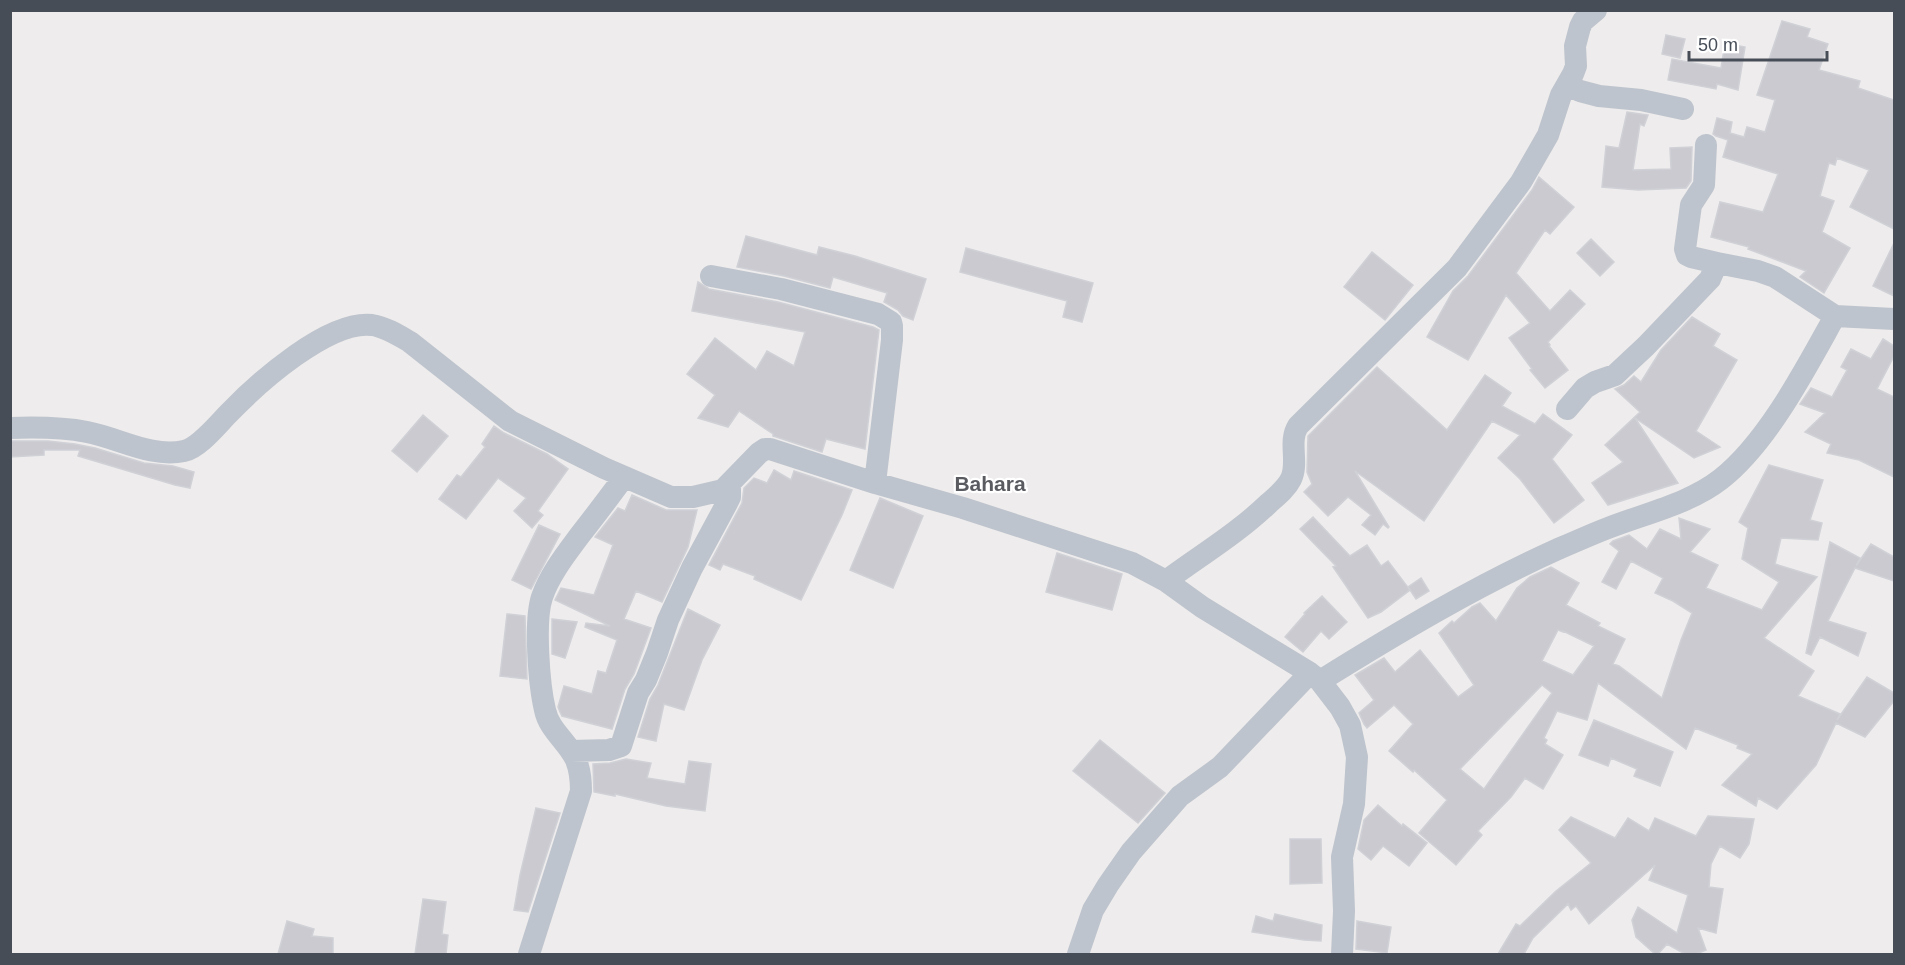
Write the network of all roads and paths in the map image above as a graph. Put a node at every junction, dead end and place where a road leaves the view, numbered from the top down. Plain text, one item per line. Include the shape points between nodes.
1 (1596, 10) edge
2 (1567, 85) junction
3 (1683, 109) dead end
4 (1706, 144) dead end
5 (1717, 263) junction
6 (711, 276) dead end
7 (1835, 316) junction
8 (1894, 319) edge
9 (1567, 409) dead end
10 (10, 428) edge
11 (624, 477) junction
12 (875, 483) junction
13 (730, 484) junction
14 (1166, 581) junction
15 (1315, 677) junction
16 (571, 751) junction
17 (529, 954) edge
18 (1078, 954) edge
19 (1342, 954) edge

1 - 2 street via 1580,27 1575,46 1576,66
2 - 3 street via 1599,96
2 - 14 street via 1548,135 1521,182 1457,268 1295,430 1290,481 1248,523
4 - 5 street via 1704,185 1691,205 1685,249 1691,257
5 - 7 street via 1775,277
5 - 9 street via 1710,279 1647,346 1616,375 1591,384
6 - 12 street via 790,291 878,314 891,322
7 - 8 street
7 - 15 street via 1751,449 1720,480 1693,496 1556,550
10 - 11 street via 47,426 144,449 188,451 304,349 351,326 373,325 410,342 510,421
11 - 13 street via 670,497 709,495
11 - 16 street via 557,565 542,597 538,645 545,711 550,725
12 - 13 street via 765,449
12 - 14 street via 1114,557
13 - 16 street via 726,505 668,620 621,746
14 - 15 street
15 - 18 street via 1220,767 1180,796 1131,852 1093,910
15 - 19 street via 1350,725 1358,757 1354,804 1342,857
16 - 17 street via 577,762 580,791

